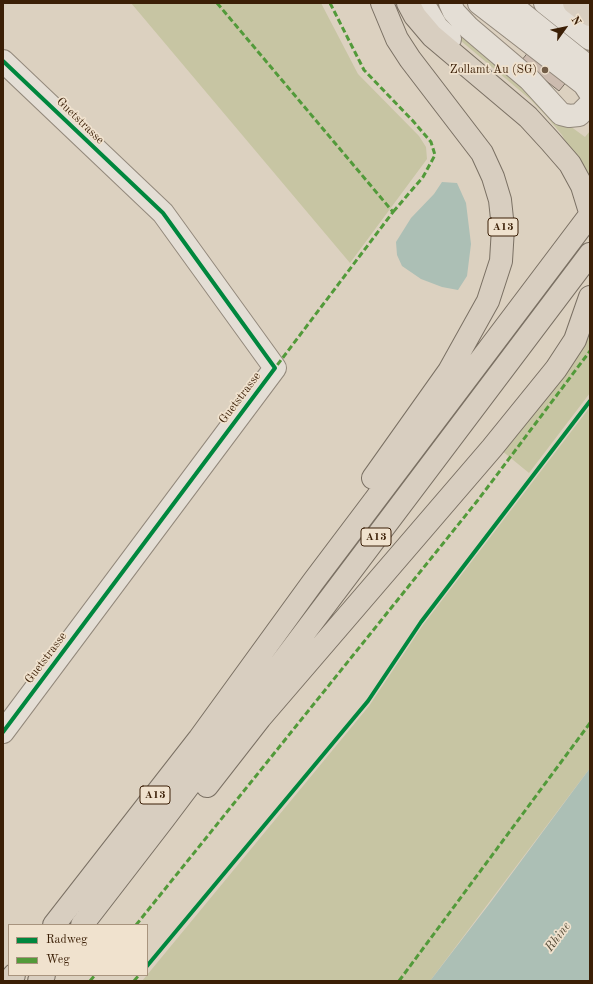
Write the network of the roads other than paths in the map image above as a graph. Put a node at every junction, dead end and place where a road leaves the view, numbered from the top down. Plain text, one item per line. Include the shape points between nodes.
1 (382, 3) edge
2 (408, 3) edge
3 (423, 3) edge
4 (450, 3) edge
5 (479, 3) edge
6 (508, 3) edge
7 (545, 3) edge
8 (574, 3) edge
9 (590, 15) edge
10 (590, 39) edge
11 (3, 61) edge
12 (590, 68) edge
13 (590, 93) edge
14 (590, 104) edge
15 (570, 164) junction
16 (590, 213) edge
17 (590, 254) edge
18 (588, 303) edge
19 (313, 582) junction
20 (3, 732) edge
21 (163, 820) junction
22 (55, 924) edge
23 (83, 924) edge

1 - 19 main road, A13 via 397,38 410,59 482,153 500,200 504,228 502,261 488,301 449,371 323,546
2 - 15 main road, A13 via 432,36 528,117
3 - 15 street via 437,28 544,122 558,138
4 - 14 street via 454,12 469,28 529,79 561,114 579,115
5 - 13 street via 584,84
6 - 12 street
7 - 10 street
8 - 9 main road
11 - 20 street, Guetstrasse via 163,213 275,368
15 - 16 main road, A13 via 582,186
16 - 19 main road, A13
17 - 21 main road, A13
18 - 21 main road, A13 via 574,340 556,369 492,448 260,718 188,810
19 - 22 main road, A13 via 199,739
21 - 23 main road, A13

